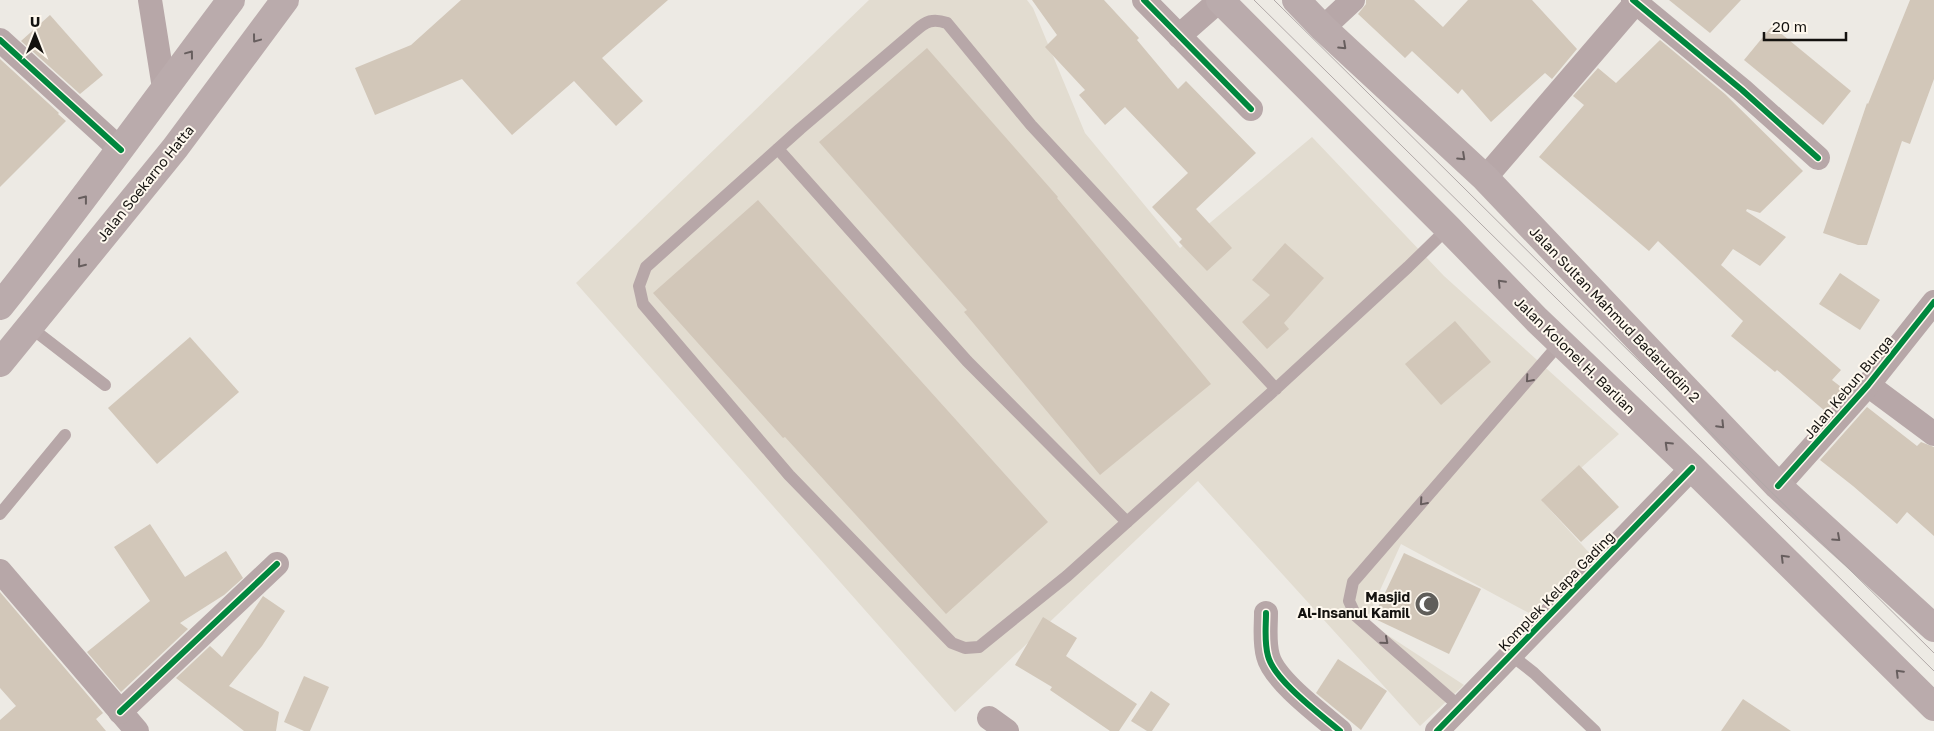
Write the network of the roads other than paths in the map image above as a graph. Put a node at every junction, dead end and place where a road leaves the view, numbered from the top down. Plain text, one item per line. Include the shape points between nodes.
1 (150, 0) edge
2 (231, 0) edge
3 (285, 0) edge
4 (1144, 0) edge
5 (1220, 0) edge
6 (1296, 0) edge
7 (1353, 0) edge
8 (1636, 1) edge
9 (1323, 28) junction
10 (1179, 36) junction
11 (0, 40) edge
12 (164, 88) junction
13 (1251, 109) dead end
14 (778, 149) junction
15 (121, 150) junction
16 (1818, 158) dead end
17 (1485, 178) junction
18 (1448, 228) junction
19 (1934, 302) edge
20 (1, 303) edge
21 (30, 327) junction
22 (1560, 342) junction
23 (0, 363) edge
24 (105, 385) dead end
25 (1868, 385) junction
26 (1276, 389) junction
27 (1934, 434) edge
28 (65, 435) dead end
29 (1692, 468) junction
30 (1778, 486) junction
31 (0, 514) edge
32 (1127, 522) junction
33 (277, 564) dead end
34 (0, 571) edge
35 (1266, 613) dead end
36 (1934, 628) edge
37 (1511, 655) junction
38 (1460, 707) junction
39 (1934, 707) edge
40 (120, 712) junction
41 (137, 731) edge
42 (1340, 731) edge
43 (1437, 731) edge
44 (1595, 731) edge

1 - 12 street
12 -> 2 highway
3 -> 21 highway, Jalan Soekarno Hatta via 175,148
4 - 10 street
5 - 10 street
5 - 18 highway, Jalan Kolonel H. Barlian
6 - 9 highway, Jalan Sultan Mahmud Badaruddin 2
7 - 9 street
8 - 16 street
8 - 17 street
9 -> 17 highway, Jalan Sultan Mahmud Badaruddin 2
10 - 13 street
11 - 15 street
12 - 15 highway
14 - 26 lane via 926,22 936,19 947,24 1030,125
14 - 32 lane via 967,361
14 - 32 lane via 646,267 640,286 643,304 789,475 952,643 965,648 979,647 1067,576
20 -> 15 highway
17 -> 30 highway, Jalan Sultan Mahmud Badaruddin 2
22 -> 18 highway, Jalan Kolonel H. Barlian
18 - 26 lane
19 - 25 street, Jalan Kebun Bunga
21 - 23 highway, Jalan Soekarno Hatta
21 - 24 lane
29 -> 22 highway, Jalan Kolonel H. Barlian
22 -> 38 lane via 1353,582 1349,601 1356,616
25 - 27 street
25 - 30 street, Jalan Kebun Bunga
26 - 32 lane
28 - 31 lane
29 - 37 street, Komplek Kelapa Gading
39 -> 29 highway, Jalan Kolonel H. Barlian
30 -> 36 highway, Jalan Sultan Mahmud Badaruddin 2
33 - 40 street
34 - 40 street
35 - 42 street via 1268,658 1295,692
37 - 38 street, Komplek Kelapa Gading
37 - 44 lane
38 - 43 street, Komplek Kelapa Gading
40 - 41 street

